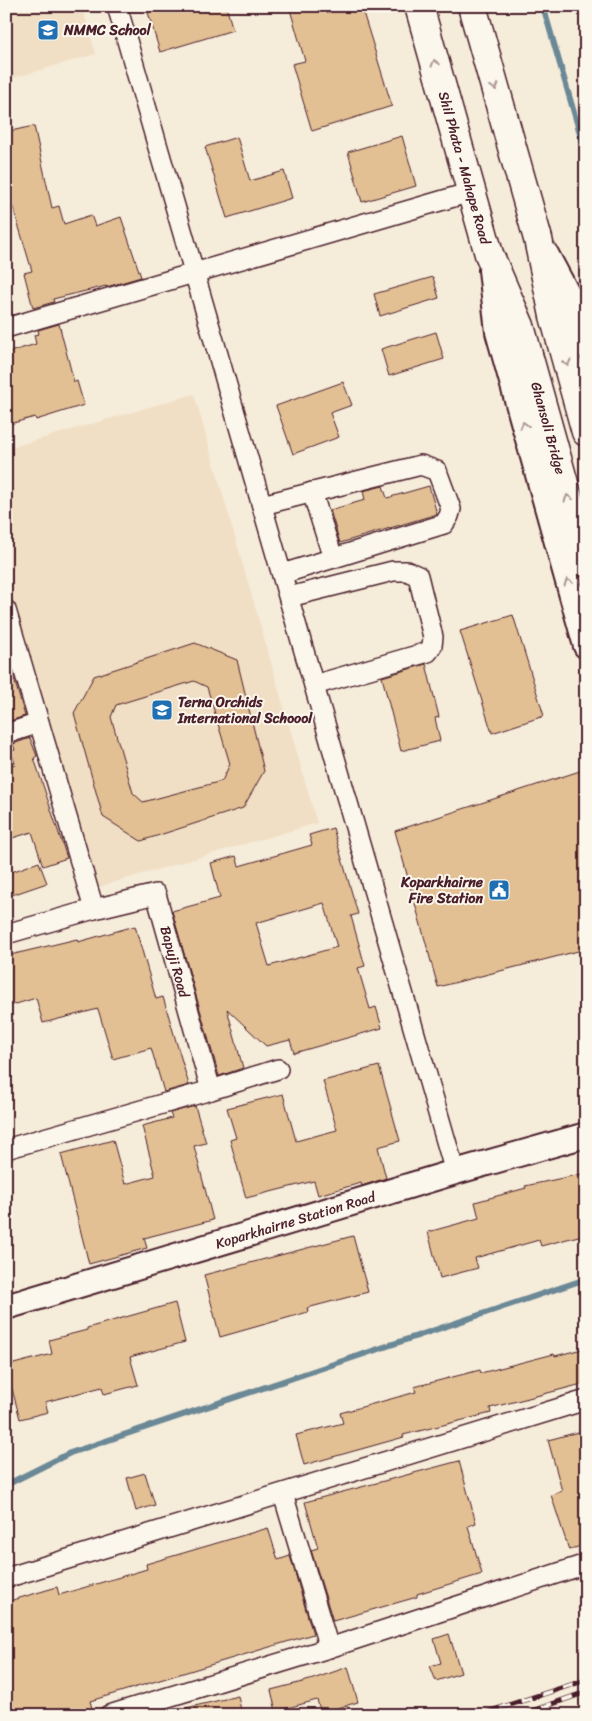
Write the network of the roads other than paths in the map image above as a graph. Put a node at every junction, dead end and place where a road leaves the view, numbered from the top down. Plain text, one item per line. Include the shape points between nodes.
1 (117, 6) edge
2 (419, 6) edge
3 (472, 6) edge
4 (472, 192) junction
5 (538, 239) junction
6 (489, 254) junction
7 (194, 272) junction
8 (520, 326) joint
9 (6, 328) edge
10 (586, 346) edge
11 (586, 432) edge
12 (312, 492) junction
13 (262, 505) junction
14 (333, 558) junction
15 (586, 562) edge
16 (282, 574) junction
17 (289, 597) junction
18 (6, 610) edge
19 (586, 646) edge
20 (314, 685) junction
21 (39, 723) junction
22 (6, 734) edge
23 (94, 909) junction
24 (6, 934) edge
25 (278, 1069) dead end
26 (211, 1090) junction
27 (586, 1135) edge
28 (6, 1149) edge
29 (455, 1172) junction
30 (6, 1307) edge
31 (586, 1400) edge
32 (283, 1494) junction
33 (586, 1564) edge
34 (6, 1578) edge
35 (329, 1648) junction
36 (109, 1715) edge

1 - 7 street
4 -> 2 main road, Shil Phata - Mahape Road
3 -> 5 main road
4 - 6 main road, Shil Phata - Mahape Road
4 - 7 street
5 - 10 street via 576,310
5 -> 11 main road via 554,316
6 - 8 main road, Shil Phata - Mahape Road
19 -> 6 street via 498,332
7 - 9 street
7 - 13 street
15 -> 8 main road, Ghansoli Bridge
12 - 13 street
12 - 14 street
12 - 14 street via 421,465 436,471 451,509 444,524
13 - 16 street
14 - 16 street
16 - 17 street
17 - 20 street
17 - 20 street via 393,571 407,571 418,576 433,637 428,652
18 - 21 street
20 - 29 street
21 - 22 street
21 - 23 street
23 - 24 street
23 - 26 street, Bapuji Road via 156,894
25 - 26 street
26 - 28 street
27 - 29 street, Koparkhairne Station Road
29 - 30 street, Koparkhairne Station Road
31 - 32 street
32 - 34 street
32 - 35 street
33 - 35 street
35 - 36 street

